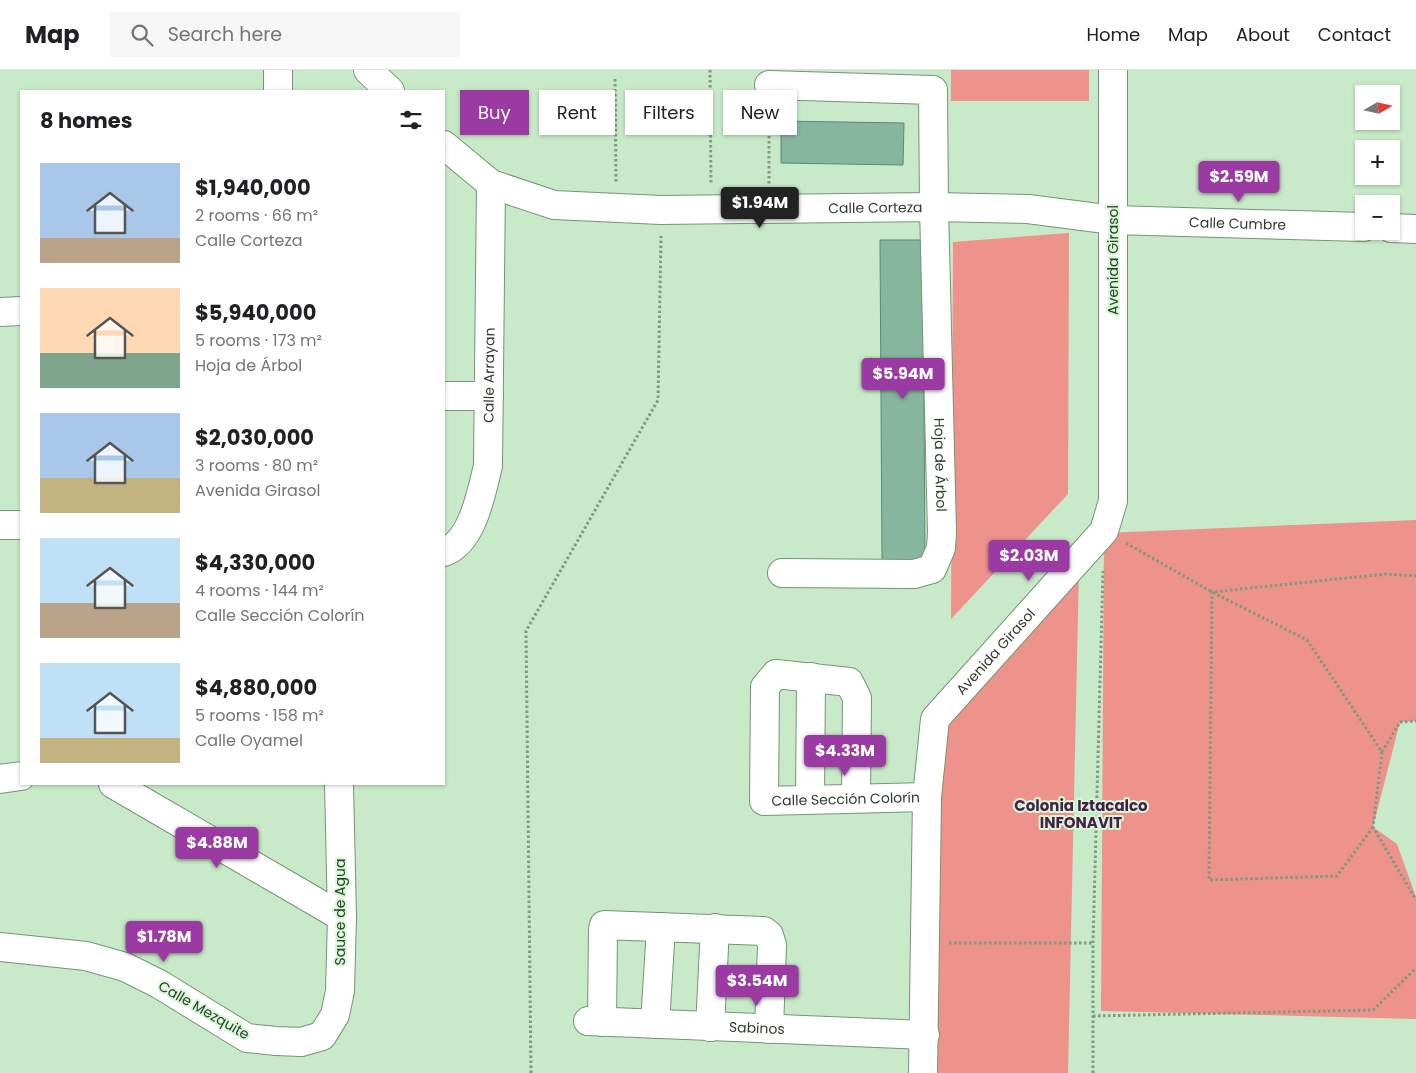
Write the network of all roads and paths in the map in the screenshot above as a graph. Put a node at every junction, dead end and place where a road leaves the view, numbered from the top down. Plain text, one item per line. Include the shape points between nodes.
1 (278, 70) edge
2 (368, 70) edge
3 (710, 70) edge
4 (1113, 70) edge
5 (614, 79) dead end
6 (769, 85) joint
7 (278, 90) edge
8 (389, 90) edge
9 (445, 146) edge
10 (491, 184) junction
11 (934, 207) junction
12 (616, 208) junction
13 (711, 208) junction
14 (769, 208) junction
15 (661, 210) junction
16 (1113, 220) junction
17 (1355, 227) edge
18 (1400, 228) edge
19 (1416, 229) edge
20 (0, 312) edge
21 (20, 312) edge
22 (445, 396) edge
23 (490, 396) junction
24 (0, 525) edge
25 (20, 525) edge
26 (1104, 531) junction
27 (445, 552) edge
28 (1103, 570) dead end
29 (782, 573) dead end
30 (1416, 576) edge
31 (1212, 592) junction
32 (811, 677) junction
33 (1416, 721) edge
34 (1382, 752) junction
35 (20, 776) edge
36 (0, 779) edge
37 (115, 785) edge
38 (339, 785) edge
39 (927, 797) junction
40 (856, 798) junction
41 (810, 799) junction
42 (1372, 827) junction
43 (1416, 900) edge
44 (342, 917) junction
45 (660, 927) junction
46 (715, 928) junction
47 (926, 943) junction
48 (1094, 943) junction
49 (0, 947) edge
50 (1416, 968) edge
51 (1093, 1016) junction
52 (656, 1024) junction
53 (710, 1027) junction
54 (769, 1029) junction
55 (924, 1035) junction
56 (322, 1036) joint
57 (531, 1073) edge
58 (923, 1073) edge
59 (1093, 1073) edge

1 - 7 street
2 - 8 street
3 - 13 path
4 - 16 street, Avenida Girasol
5 - 12 path
6 - 11 street via 934,90
6 - 14 path
9 - 10 street, Calle Corteza
10 - 12 street, Calle Corteza via 554,205
10 - 23 street, Calle Arrayan
11 - 14 street, Calle Corteza
11 - 16 street, Calle Corteza via 1028,209
11 - 29 street, Hoja de Árbol via 941,548 932,569 914,574
12 - 15 street, Calle Corteza
13 - 14 street, Calle Corteza
13 - 15 street, Calle Corteza
15 - 57 path via 658,400 526,631
16 - 17 street, Calle Cumbre
16 - 26 street, Avenida Girasol via 1113,501
18 - 19 street
20 - 21 street
22 - 23 street
23 - 27 street, Calle Arrayan via 488,466 479,502 466,534 451,550
24 - 25 street
26 - 31 path
26 - 39 street, Avenida Girasol via 935,719
28 - 48 path
30 - 31 path via 1386,574
31 - 34 path via 1307,640
31 - 42 path via 1209,880 1337,876
32 - 40 street via 849,682 857,698
32 - 41 street
32 - 41 street, Calle Sección Colorín via 776,674 765,687 764,801
33 - 34 path via 1400,722
34 - 42 path
35 - 36 street
37 - 44 street
38 - 44 street, Sauce de Agua
39 - 40 street, Calle Sección Colorín
39 - 47 street, Avenida Girasol
40 - 41 street, Calle Sección Colorín
42 - 43 path
44 - 56 street, Sauce de Agua via 340,991 335,1015
45 - 46 street
45 - 52 street
45 - 52 street, Sabinos via 603,926 595,1021
46 - 53 street
46 - 54 street via 764,931 768,935 772,945
47 - 48 path
47 - 55 street, Avenida Girasol
48 - 51 path
49 - 56 street, Calle Mezquite via 86,956 125,967 248,1038 301,1042
50 - 51 path via 1373,1010
51 - 59 path
52 - 53 street, Sabinos
53 - 54 street, Sabinos
54 - 55 street, Sabinos
55 - 58 street, Avenida Girasol

